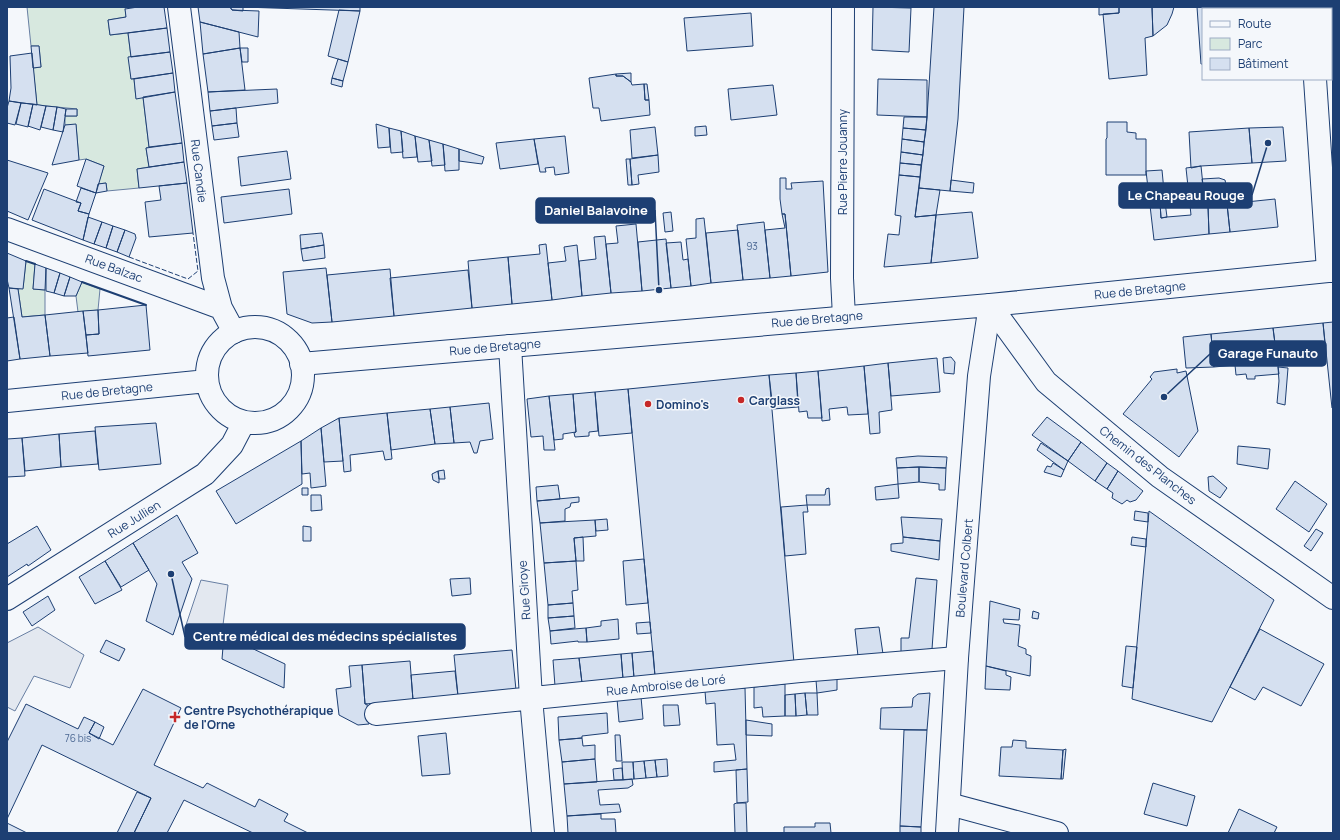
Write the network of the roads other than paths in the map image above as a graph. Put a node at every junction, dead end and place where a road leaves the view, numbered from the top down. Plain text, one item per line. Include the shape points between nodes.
1 (179, 7) edge
2 (843, 7) edge
3 (1315, 80) edge
4 (7, 229) edge
5 (1331, 271) edge
6 (990, 305) junction
7 (221, 308) junction
8 (844, 317) junction
9 (234, 332) junction
10 (510, 346) junction
11 (301, 364) junction
12 (207, 381) junction
13 (7, 401) edge
14 (244, 422) junction
15 (1333, 598) edge
16 (7, 599) edge
17 (957, 658) junction
18 (531, 698) junction
19 (376, 714) dead end
20 (949, 804) junction
21 (543, 833) edge
22 (947, 833) edge
23 (1057, 833) edge

1 - 7 street, Rue Candie via 212,273
2 - 8 street, Rue Pierre Jouanny
3 - 5 street
4 - 7 street, Rue Balzac
5 - 6 street, Rue de Bretagne
6 - 8 street, Rue de Bretagne
6 - 15 street, Chemin des Planches via 1046,382 1160,477
6 - 17 street, Boulevard Colbert via 979,376
7 - 9 street, Rue Candie
8 - 10 street, Rue de Bretagne
9 - 11 street via 262,328 280,334 293,347
9 - 12 street via 220,342 211,356
10 - 11 street, Rue de Bretagne
10 - 18 street, Rue Giroye
11 - 14 street via 302,383 289,409 273,420
12 - 13 street, Rue de Bretagne
12 - 14 street via 215,403 233,418
14 - 16 street, Rue Jullien via 232,445 205,474
17 - 18 street, Rue Ambroise de Loré
17 - 20 street, Boulevard Colbert
18 - 19 street, Rue Ambroise de Loré
18 - 21 street, Rue Giroye
20 - 22 street, Boulevard Colbert
20 - 23 street

